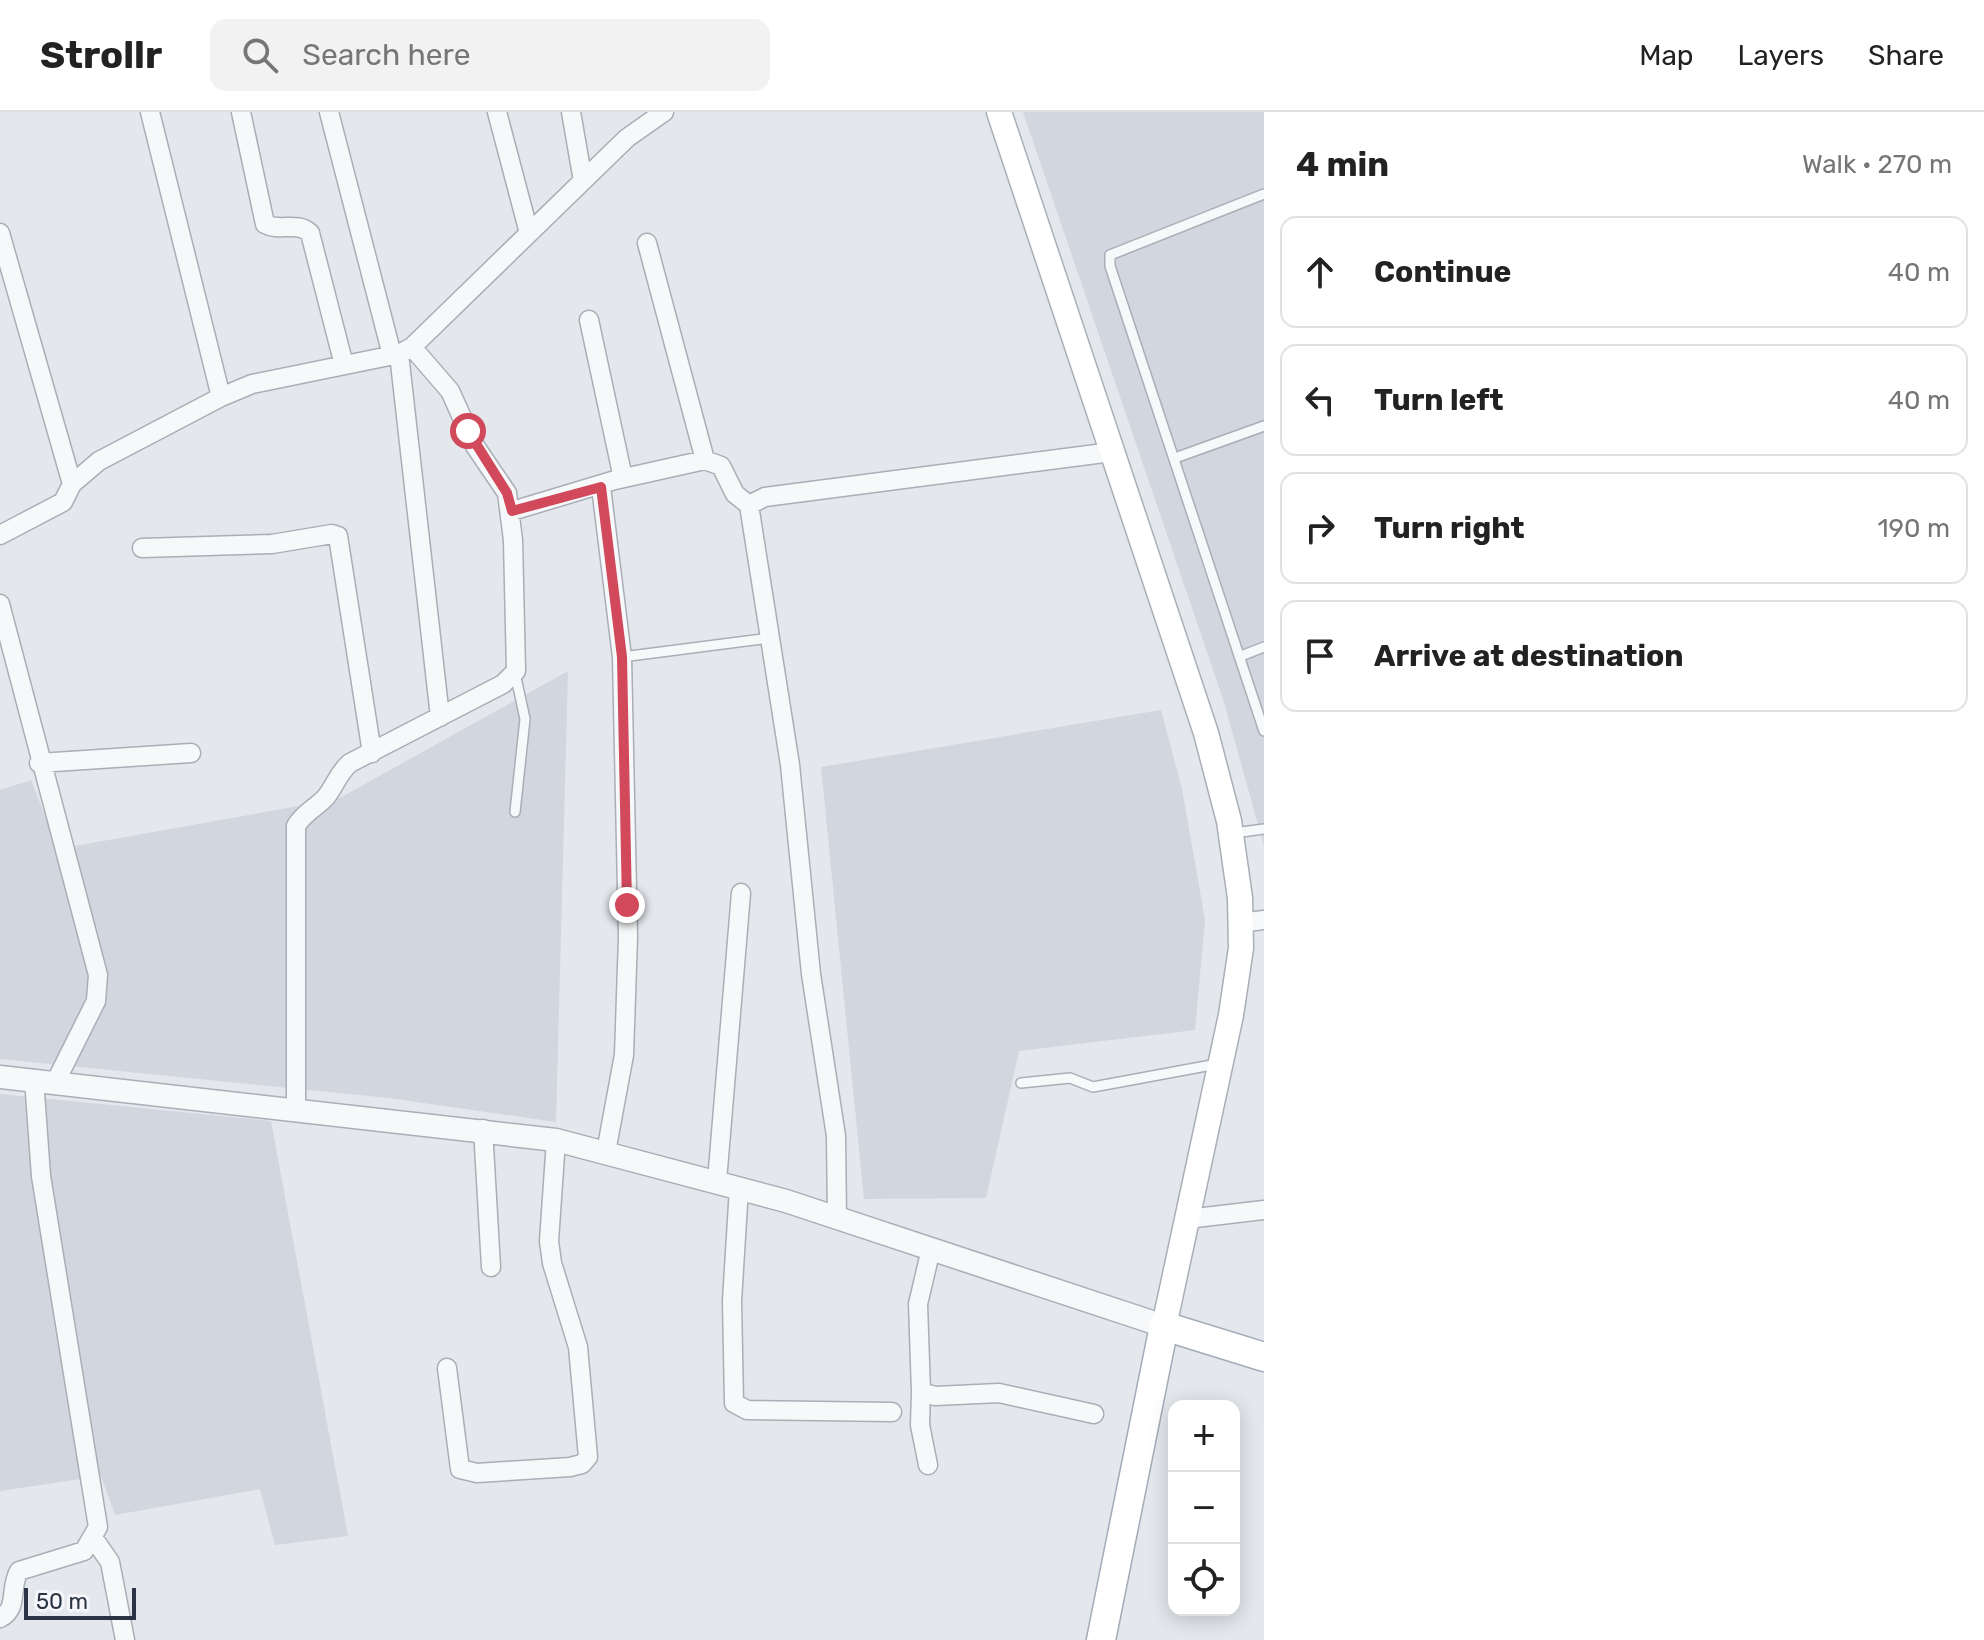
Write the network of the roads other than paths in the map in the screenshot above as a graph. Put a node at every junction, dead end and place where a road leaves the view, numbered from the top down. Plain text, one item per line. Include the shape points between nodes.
1 (150, 112) edge
2 (241, 112) edge
3 (329, 112) edge
4 (497, 112) edge
5 (571, 112) edge
6 (664, 112) edge
7 (999, 112) edge
8 (583, 181) junction
9 (1264, 194) edge
10 (0, 233) edge
11 (529, 233) junction
12 (647, 243) dead end
13 (589, 320) dead end
14 (401, 352) junction
15 (344, 365) junction
16 (221, 397) junction
17 (1264, 426) edge
18 (1112, 452) junction
19 (1175, 458) junction
20 (705, 460) junction
21 (623, 478) junction
22 (72, 484) junction
23 (601, 487) junction
24 (749, 505) junction
25 (512, 511) junction
26 (0, 535) edge
27 (142, 548) dead end
28 (0, 604) edge
29 (770, 638) junction
30 (1264, 647) edge
31 (1241, 656) junction
32 (622, 657) junction
33 (515, 673) junction
34 (440, 717) junction
35 (1264, 731) edge
36 (191, 753) dead end
37 (372, 753) junction
38 (39, 763) junction
39 (515, 812) dead end
40 (1264, 829) edge
41 (1231, 834) junction
42 (741, 893) dead end
43 (1252, 922) edge
44 (1220, 1063) junction
45 (0, 1077) edge
46 (45, 1080) junction
47 (1021, 1083) dead end
48 (296, 1108) junction
49 (483, 1129) junction
50 (556, 1140) junction
51 (606, 1152) junction
52 (717, 1181) junction
53 (739, 1188) junction
54 (1264, 1210) edge
55 (837, 1218) junction
56 (1187, 1219) junction
57 (931, 1249) junction
58 (491, 1267) dead end
59 (1162, 1337) junction
60 (1264, 1357) edge
61 (447, 1368) dead end
62 (1264, 1374) edge
63 (921, 1392) junction
64 (892, 1412) dead end
65 (1094, 1414) dead end
66 (928, 1465) dead end
67 (94, 1539) junction
68 (0, 1618) edge
69 (125, 1640) edge
70 (1101, 1640) edge

1 - 16 street
2 - 15 street via 265,224 300,226 310,233
3 - 14 street
4 - 11 street
5 - 8 street
6 - 8 street via 627,138
7 - 18 main road
8 - 11 street
9 - 19 lane via 1110,255
10 - 22 street
11 - 14 street
12 - 20 street
13 - 21 street
14 - 15 street
14 - 25 street via 450,391
14 - 34 street
15 - 16 street via 252,384
16 - 22 street via 99,461
17 - 19 lane
18 - 24 street via 765,497
18 - 41 main road via 1206,733
19 - 31 lane
20 - 21 street
20 - 24 street via 721,466 735,494
21 - 23 street
22 - 26 street via 63,502
23 - 25 street
23 - 32 street
24 - 29 street
25 - 33 street
27 - 37 street via 338,536
28 - 38 street
29 - 32 lane
29 - 55 street via 836,1136
30 - 31 lane
31 - 35 lane
32 - 51 street via 628,937 624,1055
33 - 34 street via 511,680
33 - 39 lane via 525,719
34 - 37 street
36 - 38 street
37 - 48 street via 342,769 326,796 296,826
38 - 46 street via 98,975 96,1001
40 - 41 lane
41 - 43 main road
42 - 52 street
43 - 44 main road via 1241,948
44 - 47 lane via 1093,1087 1070,1078
44 - 56 main road
45 - 46 street
46 - 48 street
46 - 67 street via 41,1176 98,1513
48 - 49 street
49 - 50 street
49 - 58 street
50 - 51 street
50 - 61 street via 549,1241 578,1347 588,1457 570,1467 477,1473 460,1469
51 - 52 street
52 - 53 street
53 - 55 street
53 - 64 street via 732,1301 734,1403 747,1410
54 - 56 street
55 - 57 street
56 - 59 main road
57 - 59 street
57 - 63 street via 918,1304
59 - 60 main road
59 - 62 main road
59 - 70 main road
63 - 65 street via 999,1393
63 - 66 street via 920,1425
67 - 68 street via 84,1551 19,1571 13,1605
67 - 69 street via 110,1562

